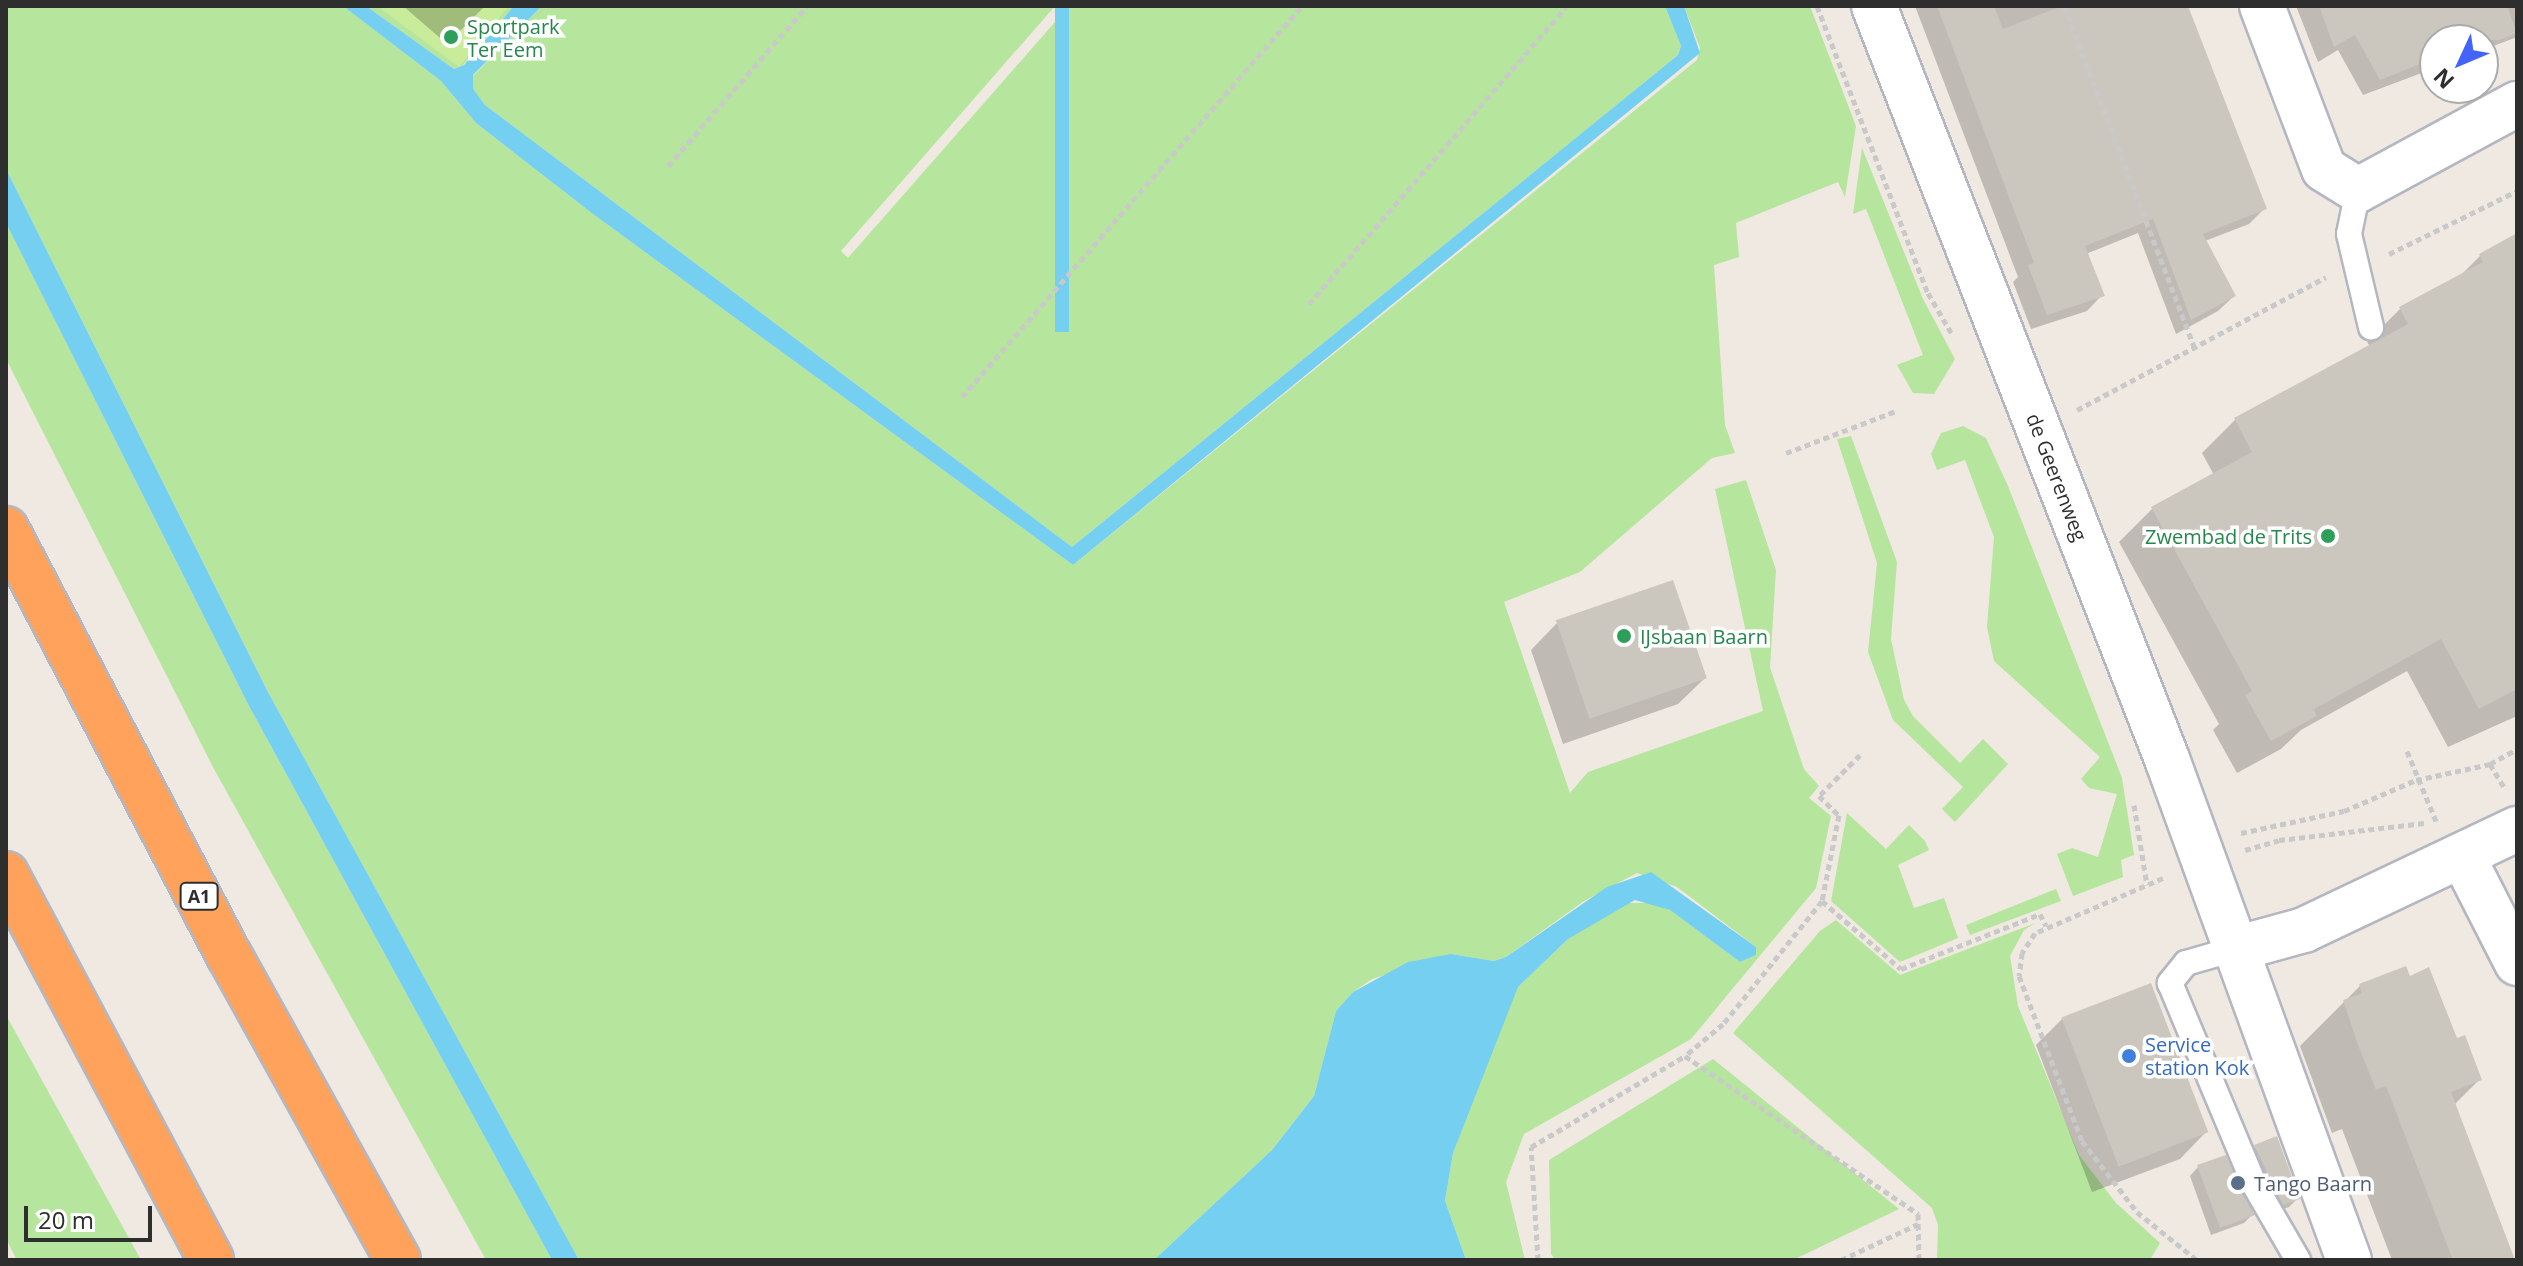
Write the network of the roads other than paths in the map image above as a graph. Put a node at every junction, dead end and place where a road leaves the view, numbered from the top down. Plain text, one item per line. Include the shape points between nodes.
1 (1874, 6) edge
2 (2262, 6) edge
3 (2517, 104) edge
4 (2358, 190) junction
5 (2371, 327) dead end
6 (6, 529) edge
7 (2517, 829) edge
8 (2463, 857) junction
9 (6, 874) edge
10 (2235, 949) junction
11 (2517, 963) edge
12 (211, 1260) edge
13 (398, 1260) edge
14 (2298, 1260) edge
15 (2349, 1260) edge

1 - 10 main road, de Geerenweg
2 - 4 main road via 2324,169
3 - 4 main road
4 - 5 lane via 2349,234
6 - 13 highway, A1 via 229,955
7 - 8 main road
8 - 10 main road via 2304,930
8 - 11 main road
9 - 12 highway
10 - 14 lane via 2186,963 2170,983 2255,1186
10 - 15 main road, de Geerenweg

